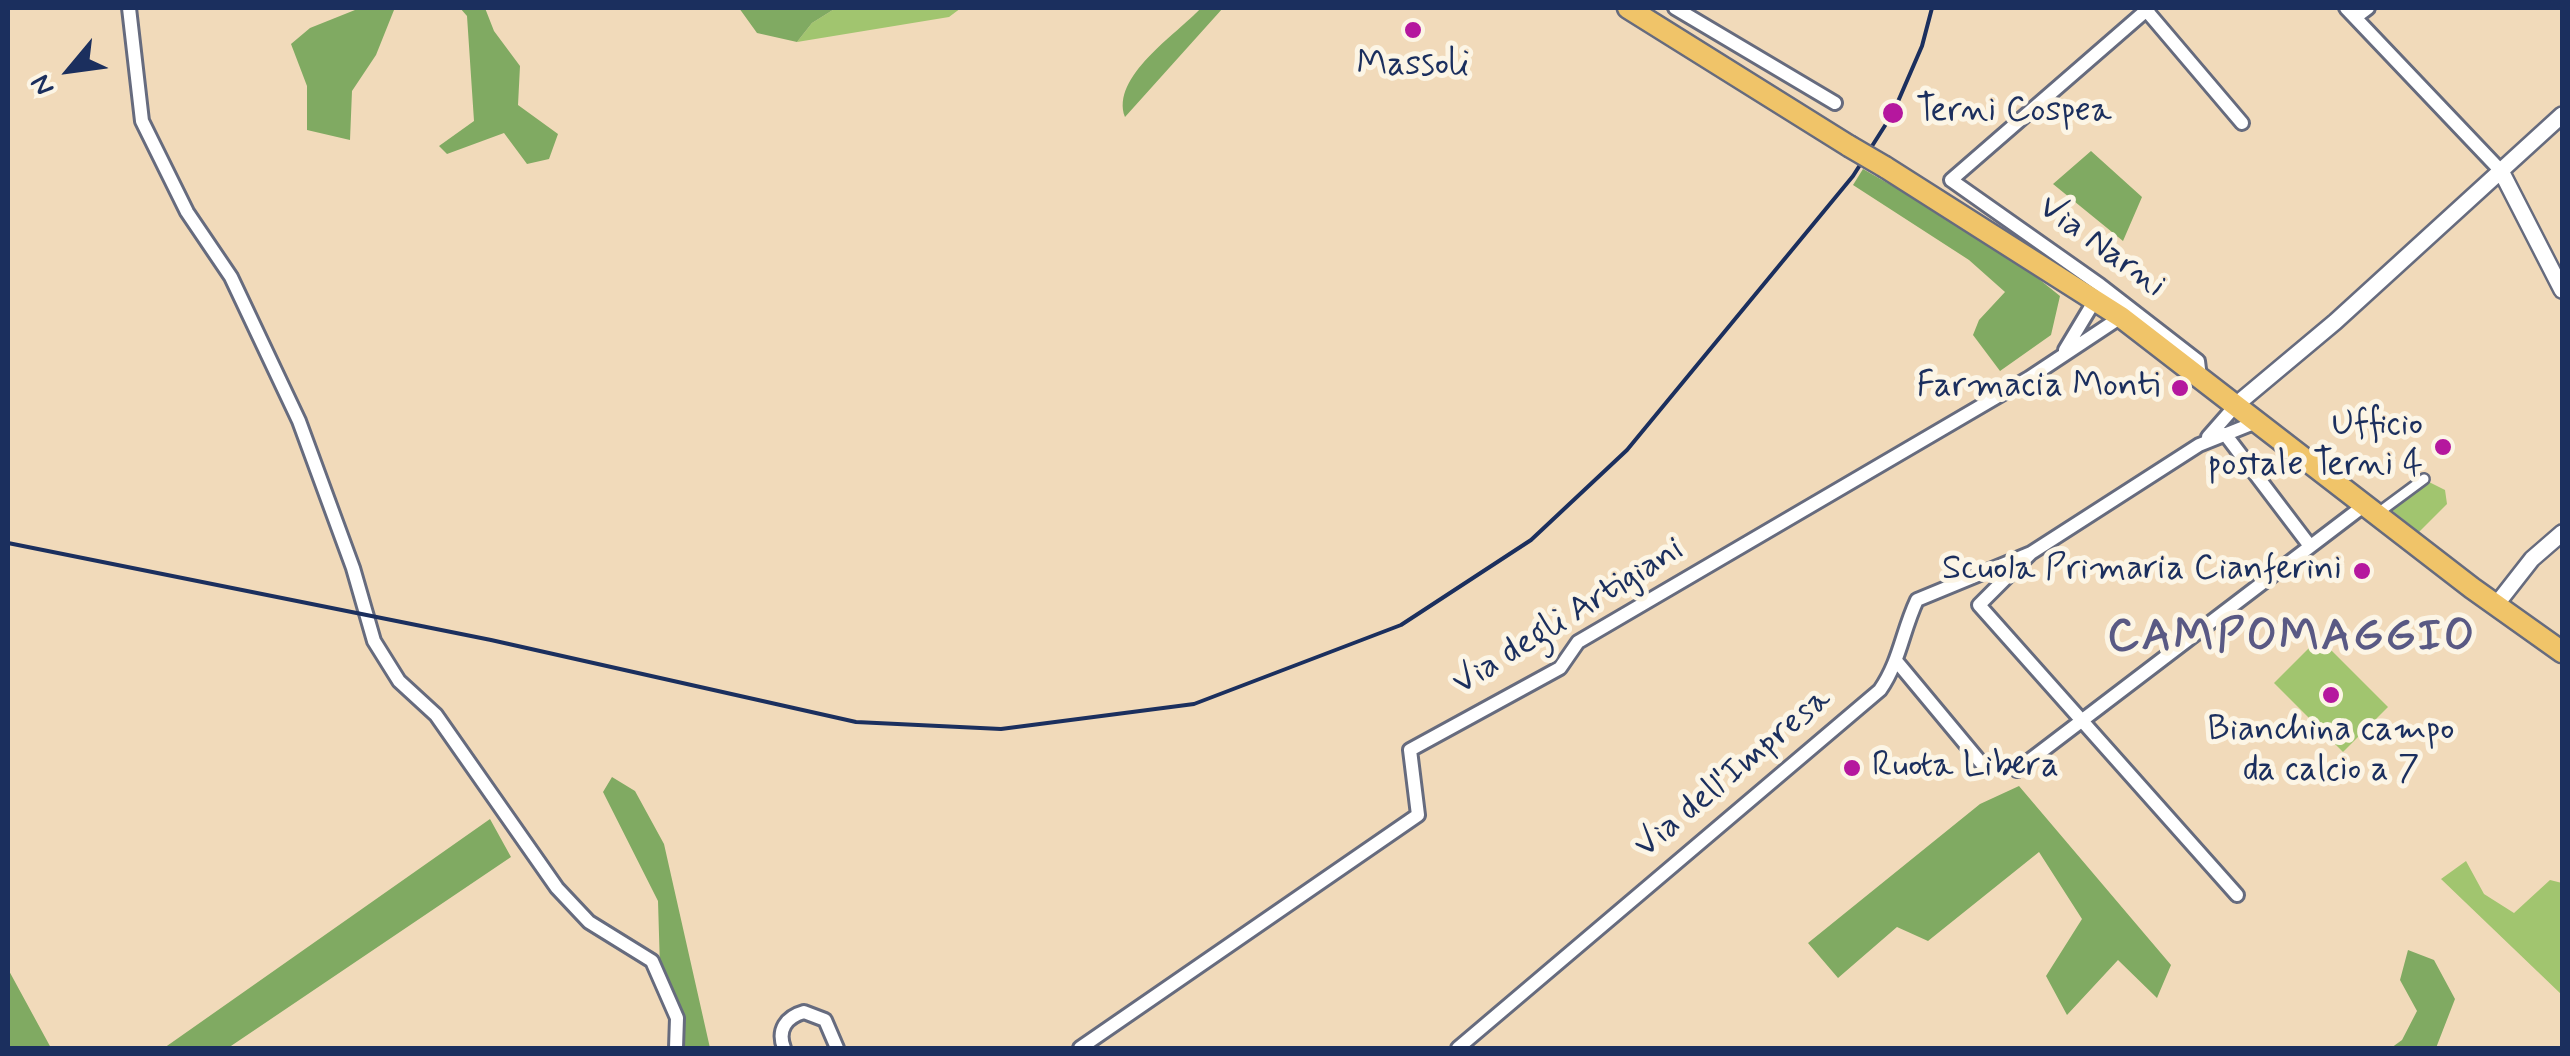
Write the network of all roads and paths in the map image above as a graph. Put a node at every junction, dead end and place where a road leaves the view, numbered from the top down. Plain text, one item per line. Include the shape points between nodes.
1 (128, 8) edge
2 (1628, 8) edge
3 (1675, 8) edge
4 (2368, 8) edge
5 (2148, 9) edge
6 (1695, 12) edge
7 (2351, 12) edge
8 (1835, 103) dead end
9 (2562, 115) edge
10 (2242, 123) dead end
11 (2501, 171) junction
12 (2562, 290) edge
13 (2095, 300) junction
14 (2121, 317) junction
15 (2064, 352) junction
16 (2200, 377) junction
17 (2237, 404) junction
18 (2259, 422) junction
19 (2225, 434) junction
20 (2199, 445) junction
21 (2424, 480) dead end
22 (2372, 509) junction
23 (2562, 533) edge
24 (2310, 546) junction
25 (2031, 553) junction
26 (2496, 604) junction
27 (2562, 652) edge
28 (1898, 664) junction
29 (2080, 721) junction
30 (1987, 770) dead end
31 (2018, 770) dead end
32 (2237, 894) dead end
33 (832, 1046) edge
34 (676, 1048) edge
35 (784, 1048) edge
36 (1080, 1048) edge
37 (1458, 1048) edge

1 - 34 street via 142,121 187,212 231,277 299,421 374,642 399,681 436,715 558,888 589,922 652,961 672,997
2 - 13 main road, Via Narni, bridge
3 - 6 street
4 - 7 street
5 - 10 street
5 - 16 street, Via Narni via 1951,180 2198,361
6 - 8 street
7 - 11 street
9 - 11 street
11 - 12 street
11 - 17 street
13 - 14 main road, Via Narni
13 - 15 street, Via degli Artigiani
14 - 15 street, Via degli Artigiani
14 - 16 main road, Via Narni
15 - 36 street, Via degli Artigiani via 1578,642 1560,668 1410,750 1418,815
16 - 17 main road, Via Narni
17 - 18 main road, Via Narni
17 - 20 street
18 - 19 street
18 - 22 main road, Via Narni
19 - 20 street
19 - 24 street
20 - 25 street
21 - 22 street
22 - 24 street
22 - 26 main road, Via Narni
23 - 26 street
24 - 29 street
25 - 28 street, Via dell'Impresa via 1917,600
25 - 29 street via 1979,604
26 - 27 main road, Via Narni
28 - 30 street
28 - 37 street, Via dell'Impresa via 1880,690
29 - 31 street
29 - 32 street
33 - 35 street via 825,1020 804,1012 785,1022

